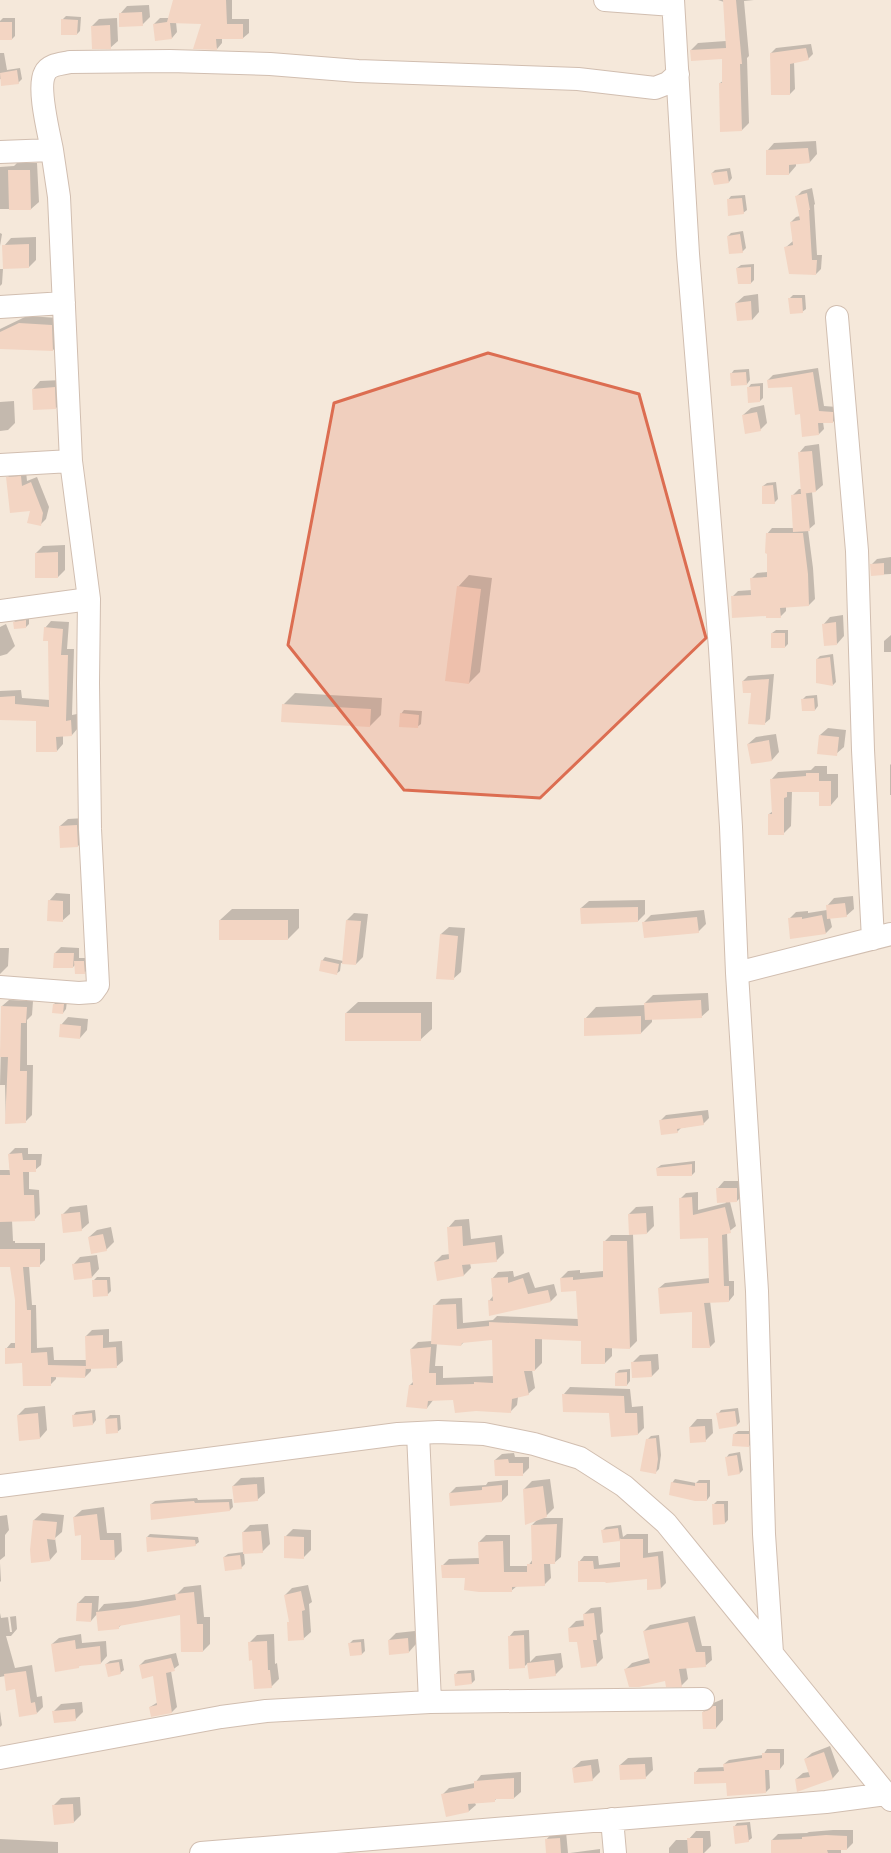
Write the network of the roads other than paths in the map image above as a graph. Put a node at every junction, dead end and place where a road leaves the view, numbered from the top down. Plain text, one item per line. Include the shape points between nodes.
1 (605, 0) edge
2 (673, 3) edge
3 (678, 74) junction
4 (52, 150) junction
5 (0, 152) edge
6 (64, 303) junction
7 (0, 307) edge
8 (837, 317) dead end
9 (71, 461) junction
10 (0, 465) edge
11 (89, 599) junction
12 (0, 611) edge
13 (882, 936) edge
14 (737, 973) junction
15 (0, 987) edge
16 (418, 1433) junction
17 (0, 1486) edge
18 (772, 1653) junction
19 (703, 1699) dead end
20 (430, 1702) junction
21 (0, 1758) edge
22 (888, 1797) edge
23 (612, 1819) junction
24 (201, 1853) edge
25 (615, 1853) edge

1 - 2 street
2 - 3 street
3 - 4 street via 668,83 655,88 578,79 358,71 270,64 70,62 50,68 45,73 42,85
3 - 14 street via 688,254 720,648 731,820
4 - 5 street
4 - 6 street via 60,197
6 - 7 street
6 - 9 street
8 - 13 street via 857,551 863,750
9 - 10 street
9 - 11 street
11 - 12 street
11 - 15 street via 90,829 98,985 93,992 79,993
13 - 14 street
14 - 18 street via 757,1291 764,1534
16 - 17 street
16 - 18 street via 484,1434 534,1444 580,1458 624,1486 666,1523
16 - 20 street
18 - 22 street
19 - 20 street
20 - 21 street via 238,1714
22 - 23 street
23 - 24 street
23 - 25 street

